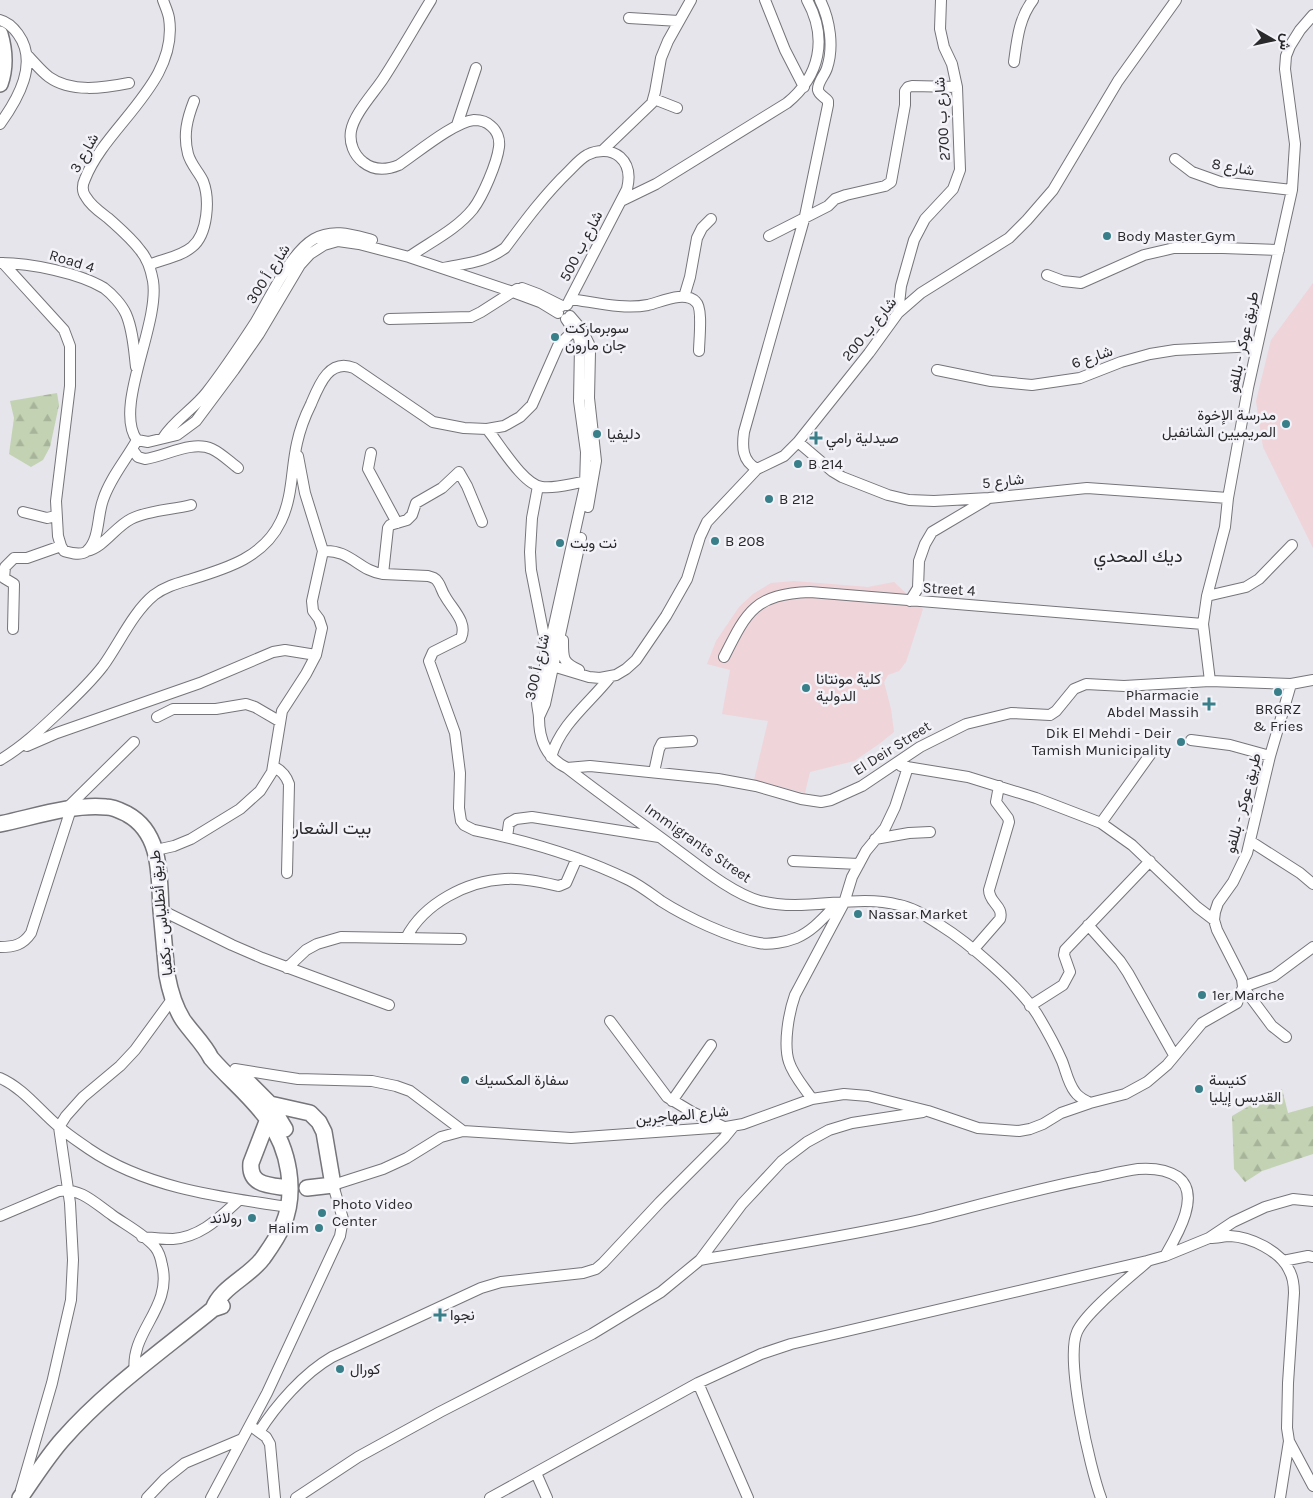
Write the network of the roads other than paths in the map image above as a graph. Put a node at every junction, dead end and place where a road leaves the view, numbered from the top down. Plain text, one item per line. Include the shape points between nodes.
1 (164, 0) edge
2 (431, 0) edge
3 (691, 0) edge
4 (764, 0) edge
5 (808, 0) edge
6 (820, 0) edge
7 (941, 0) edge
8 (1033, 0) edge
9 (1176, 0) edge
10 (1313, 15) edge
11 (629, 18) dead end
12 (0, 20) edge
13 (679, 21) junction
14 (0, 34) edge
15 (27, 55) junction
16 (1014, 62) dead end
17 (476, 68) dead end
18 (129, 83) dead end
19 (0, 84) edge
20 (804, 87) junction
21 (957, 87) junction
22 (654, 99) junction
23 (194, 101) dead end
24 (677, 108) dead end
25 (0, 124) edge
26 (457, 125) junction
27 (602, 151) junction
28 (1175, 159) dead end
29 (1292, 190) junction
30 (621, 201) junction
31 (805, 216) junction
32 (711, 219) dead end
33 (769, 236) dead end
34 (1279, 250) junction
35 (412, 255) junction
36 (2, 263) edge
37 (149, 265) junction
38 (456, 265) junction
39 (443, 268) junction
40 (1047, 275) dead end
41 (517, 290) junction
42 (684, 297) junction
43 (566, 310) junction
44 (898, 313) junction
45 (389, 319) dead end
46 (574, 330) junction
47 (1257, 346) junction
48 (699, 351) dead end
49 (586, 362) junction
50 (137, 370) junction
51 (937, 370) dead end
52 (487, 429) junction
53 (798, 442) junction
54 (297, 443) junction
55 (135, 445) junction
56 (371, 453) dead end
57 (238, 468) dead end
58 (757, 469) junction
59 (590, 481) junction
60 (538, 486) junction
61 (989, 498) junction
62 (1228, 498) junction
63 (191, 505) dead end
64 (23, 512) dead end
65 (56, 516) junction
66 (482, 522) dead end
67 (397, 523) junction
68 (1292, 545) dead end
69 (61, 546) junction
70 (86, 551) junction
71 (323, 551) junction
72 (383, 574) junction
73 (918, 588) junction
74 (1207, 596) junction
75 (910, 601) junction
76 (925, 602) junction
77 (563, 622) junction
78 (1203, 624) junction
79 (13, 629) dead end
80 (316, 655) junction
81 (724, 657) dead end
82 (549, 665) junction
83 (611, 676) junction
84 (595, 678) junction
85 (1313, 680) edge
86 (1210, 681) junction
87 (1291, 684) junction
88 (157, 717) dead end
89 (539, 717) joint
90 (279, 722) junction
91 (48, 723) junction
92 (58, 733) junction
93 (1191, 740) dead end
94 (692, 741) dead end
95 (134, 742) dead end
96 (18, 749) junction
97 (1152, 752) dead end
98 (1270, 756) junction
99 (551, 757) junction
100 (0, 760) edge
101 (893, 764) junction
102 (273, 766) junction
103 (908, 767) junction
104 (567, 768) junction
105 (654, 772) junction
106 (999, 786) junction
107 (67, 810) junction
108 (1102, 823) junction
109 (0, 824) edge
110 (930, 832) dead end
111 (507, 836) junction
112 (660, 838) junction
113 (875, 839) junction
114 (1250, 841) junction
115 (156, 850) junction
116 (577, 858) junction
117 (793, 861) dead end
118 (1150, 861) junction
119 (859, 864) junction
120 (287, 874) dead end
121 (1313, 884) edge
122 (840, 903) junction
123 (161, 910) junction
124 (1214, 920) junction
125 (1088, 925) junction
126 (406, 938) junction
127 (461, 939) dead end
128 (0, 947) edge
129 (1313, 947) edge
130 (973, 950) junction
131 (287, 968) junction
132 (1243, 987) junction
133 (173, 998) junction
134 (389, 1005) dead end
135 (1030, 1006) junction
136 (610, 1022) dead end
137 (1286, 1037) dead end
138 (710, 1045) dead end
139 (208, 1051) junction
140 (1174, 1055) junction
141 (235, 1070) junction
142 (0, 1078) edge
143 (1072, 1087) junction
144 (812, 1099) junction
145 (672, 1101) junction
146 (1090, 1103) junction
147 (269, 1111) junction
148 (307, 1112) junction
149 (928, 1112) junction
150 (1061, 1113) junction
151 (59, 1127) junction
152 (729, 1127) junction
153 (462, 1131) junction
154 (290, 1139) junction
155 (254, 1156) junction
156 (287, 1161) junction
157 (333, 1185) junction
158 (281, 1187) dead end
159 (307, 1188) dead end
160 (69, 1189) junction
161 (238, 1200) junction
162 (1313, 1201) edge
163 (288, 1207) junction
164 (0, 1216) edge
165 (142, 1237) junction
166 (1210, 1238) junction
167 (1165, 1256) junction
168 (1313, 1257) edge
169 (700, 1260) junction
170 (1147, 1261) junction
171 (1283, 1261) junction
172 (213, 1309) junction
173 (136, 1372) junction
174 (698, 1383) junction
175 (250, 1426) junction
176 (259, 1432) junction
177 (242, 1439) junction
178 (1290, 1441) junction
179 (536, 1473) junction
180 (1313, 1486) edge
181 (20, 1498) edge
182 (147, 1498) edge
183 (211, 1498) edge
184 (275, 1498) edge
185 (296, 1498) edge
186 (490, 1498) edge
187 (547, 1498) edge
188 (748, 1498) edge
189 (1101, 1498) edge
190 (1280, 1498) edge

1 - 37 street, شارع 3 via 169,35 166,55 156,79 91,165 83,186 86,198 134,242
2 - 26 street via 354,122 350,138 356,154 367,166 384,170 399,165
3 - 13 street
4 - 20 street
5 - 20 street via 817,24 819,45 815,65
6 - 31 street via 831,42 830,57 818,92 828,101 828,106
7 - 21 street, شارع ب 2700 via 940,29
8 - 16 street via 1020,26
9 - 44 street, شارع ب 200 via 1118,81 1061,178 1028,220 1009,238 921,293
10 - 29 street, طريق عوكر - بللفو via 1300,30 1286,56 1295,144
11 - 13 street
12 - 15 street via 15,30
13 - 22 street via 661,58
14 - 19 highway via 5,63
15 - 18 street via 47,76 70,86 104,87
15 - 25 street via 21,88
17 - 26 street
20 - 30 street via 787,103 656,184
21 - 31 street via 908,87 892,182 835,199 828,206
21 - 44 street, شارع ب 2700 via 958,176 953,188 924,219 914,240 901,286
22 - 24 street
22 - 27 street
23 - 37 street via 186,134 188,154 205,189 204,224 193,246
26 - 35 street via 474,120 487,123 497,133 498,154 472,210 463,220
27 - 30 street, شارع ب 500 via 612,152 626,165 629,182
27 - 38 street via 585,156 556,184 504,248 487,260
28 - 29 street, شارع 8 via 1192,172 1220,182
29 - 34 street, طريق عوكر - بللفو
30 - 43 street, شارع ب 500
31 - 33 street
31 - 58 street via 744,432 746,457 749,465
32 - 42 street via 697,238
34 - 40 street via 1174,248 1144,255 1081,283
34 - 47 street, طريق عوكر - بللفو
35 - 38 street, شارع أ 300
35 - 39 street, شارع أ 300
35 - 55 street, شارع أ 300 via 348,234 328,234 307,244 292,261 285,281 254,324 226,373 163,438
36 - 50 street, Road 4 via 18,263 77,276 106,290 126,314
36 - 65 street via 64,330 70,346 70,386
37 - 50 street, شارع 3 via 153,296 148,334
38 - 39 street
38 - 41 street, شارع أ 300
39 - 41 street, شارع أ 300
41 - 43 street, شارع أ 300 via 538,294
41 - 45 street via 471,317
42 - 43 street via 645,306
42 - 48 street via 694,300 699,307
43 - 46 street, شارع أ 300
43 - 49 street, شارع أ 300 via 586,336 590,352
44 - 53 street, شارع ب 200
46 - 49 street, شارع أ 300
46 - 52 street via 552,355 532,405 512,422
47 - 51 street, شارع 6 via 1150,354 1080,378 1032,385
47 - 62 street, طريق عوكر - بللفو
49 - 59 street, شارع أ 300 via 579,400 587,423
50 - 55 street via 130,422
52 - 54 street via 434,422 348,365 334,368 320,383
52 - 60 street via 521,472
53 - 58 street, شارع ب 200 via 784,456
53 - 61 street, شارع 5 via 832,471 888,495 934,501
54 - 71 street via 305,493
54 - 91 street via 285,511 268,540 232,566 176,584 153,596 92,679
55 - 57 street via 138,457 145,459 195,446 205,447
55 - 70 street via 104,497 93,541
56 - 67 street via 368,469
58 - 83 street, شارع ب 200 via 705,526 687,579 641,654 626,669
59 - 60 street
59 - 77 street, شارع أ 300
59 - 82 street, شارع أ 300 via 582,504
60 - 82 street via 532,518 531,570
61 - 62 street, شارع 5 via 1087,488
61 - 73 street via 932,532 919,562
62 - 74 street, طريق عوكر - بللفو via 1225,527
63 - 70 street via 133,518 94,549
64 - 65 street via 47,518
65 - 69 street
66 - 67 street via 459,472 442,488 416,504 410,517
67 - 72 street via 387,530
68 - 74 street via 1259,579 1246,587
69 - 70 street via 68,552 81,554
69 - 79 street via 27,558 14,558 5,567 4,578 14,584
71 - 72 street via 349,556 368,571
71 - 80 street via 312,601 313,611 322,628
72 - 111 street via 434,578 460,619 462,637 433,652 429,661 454,733 460,772 461,819 464,825 474,830
73 - 75 street
73 - 76 street
74 - 78 street, طريق عوكر - بللفو
75 - 76 street, Street 4
75 - 81 street, Street 4 via 810,592 775,596 751,611
76 - 78 street, Street 4
77 - 82 street, شارع أ 300
77 - 84 street via 564,660
78 - 86 street, طريق عوكر - بللفو
80 - 90 street via 284,706
80 - 92 street via 285,650 273,652 200,683
82 - 84 street, شارع ب 200
82 - 89 street, شارع أ 300 via 537,702
83 - 84 street, شارع ب 200
83 - 99 street via 570,721 556,742
85 - 87 street, El Deir Street
86 - 87 street, El Deir Street
86 - 101 street, El Deir Street via 1134,686 1086,684 1074,689 1050,715 1011,713 966,724 920,746
87 - 98 street, طريق عوكر - بللفو
88 - 90 street via 173,710 216,709 246,704
89 - 99 street, Immigrants Street via 540,736
90 - 102 street
91 - 92 street via 51,730
91 - 96 street
92 - 96 street
93 - 98 street via 1230,745
94 - 105 street via 662,743
95 - 107 street
96 - 100 street
97 - 108 street
98 - 114 street, طريق عوكر - بللفو
99 - 104 street, Immigrants Street
101 - 103 street
101 - 105 street, El Deir Street via 862,786 822,802 738,782
102 - 115 street via 260,791 240,809 191,839
102 - 120 street via 283,773 289,784
103 - 106 street
103 - 113 street via 885,828
104 - 105 street, El Deir Street via 590,766
104 - 112 street, Immigrants Street
106 - 108 street
106 - 130 street via 996,802 1009,822 989,895 1002,914
107 - 109 highway, طريق أنطلياس - بكفيا
107 - 115 highway, طريق أنطلياس - بكفيا via 103,807 122,811 143,826
107 - 128 street via 31,933 17,945
108 - 118 street
110 - 113 street
111 - 112 street via 509,823 532,817
111 - 116 street
112 - 122 street, Immigrants Street via 724,882 758,900 789,906
113 - 119 street
114 - 121 street
114 - 124 street, طريق عوكر - بللفو via 1233,882 1218,903
115 - 123 highway, طريق أنطلياس - بكفيا
116 - 122 street via 631,881 663,902 721,931 761,943 796,938
116 - 126 street via 563,885 504,879 450,895 423,916
117 - 119 street
118 - 124 street
118 - 125 street
119 - 122 street
122 - 130 street, Immigrants Street via 878,902 911,908
122 - 144 street via 791,1008 789,1062
123 - 131 street via 232,946
123 - 133 highway, طريق أنطلياس - بكفيا
124 - 132 street
125 - 135 street via 1065,950 1070,972 1063,985
125 - 140 street via 1120,960
126 - 127 street
126 - 131 street via 341,937 329,940 306,950
129 - 132 street via 1274,976
130 - 135 street, Immigrants Street
131 - 134 street
132 - 137 street via 1272,1026
132 - 140 street via 1237,1003 1202,1022
133 - 139 highway, طريق أنطلياس - بكفيا via 183,1020
133 - 151 street via 135,1050 87,1092
135 - 143 street, Immigrants Street via 1058,1054
136 - 145 street
138 - 145 street
139 - 141 highway
139 - 147 highway, طريق أنطلياس - بكفيا via 217,1065
140 - 146 street via 1159,1073 1137,1088
141 - 147 highway
141 - 153 street via 298,1079 372,1081 396,1086 410,1091
142 - 151 street via 17,1088
143 - 146 street via 1076,1095
143 - 150 street
144 - 149 street, شارع المهاجرين via 844,1094 868,1096
144 - 152 street, شارع المهاجرين
145 - 152 street
146 - 150 street, شارع المهاجرين
147 - 148 highway
147 - 154 highway
147 - 155 highway
147 - 156 highway
148 - 154 highway via 292,1127
148 - 157 highway via 316,1118 324,1132
149 - 150 street, شارع المهاجرين via 978,1128 1019,1131 1042,1124
149 - 169 street via 852,1122 807,1142 782,1161 742,1204
151 - 160 street
151 - 161 street via 105,1159 132,1173 164,1184
152 - 153 street, شارع المهاجرين via 571,1138
152 - 176 street via 724,1138 596,1269 481,1288 332,1357 315,1368 287,1396
153 - 157 street, شارع المهاجرين via 441,1138 383,1170
154 - 172 highway via 296,1161 298,1194 294,1219 284,1242 270,1264 250,1283 224,1305
155 - 156 highway via 269,1150
155 - 158 highway via 251,1167 255,1179 262,1184
156 - 163 highway
157 - 159 highway
157 - 175 street via 342,1219 340,1236
160 - 164 street
160 - 165 street
160 - 181 street via 73,1260 71,1300
161 - 163 street
161 - 165 street via 202,1231 190,1236 172,1239
162 - 166 street via 1293,1199 1265,1207 1233,1222
163 - 172 highway via 283,1224 262,1259 218,1298
165 - 173 street via 158,1254 164,1283 157,1309 137,1347
166 - 167 street
166 - 171 street via 1230,1236 1248,1240
167 - 169 street via 1183,1222 1188,1206 1187,1191 1178,1177 1151,1168 1053,1185 931,1217 845,1235
167 - 170 street
168 - 171 street
169 - 185 street via 669,1287 610,1324 440,1412 342,1467
170 - 174 street via 791,1344
170 - 189 street via 1085,1320 1074,1344 1082,1422
171 - 178 street via 1289,1270 1294,1293 1287,1428
172 - 173 highway
173 - 181 highway via 62,1440
174 - 179 street
174 - 188 street
175 - 176 street
175 - 177 street
176 - 184 street via 270,1444
177 - 182 street via 185,1463
177 - 183 street
178 - 180 street
178 - 190 street
179 - 186 street
179 - 187 street

